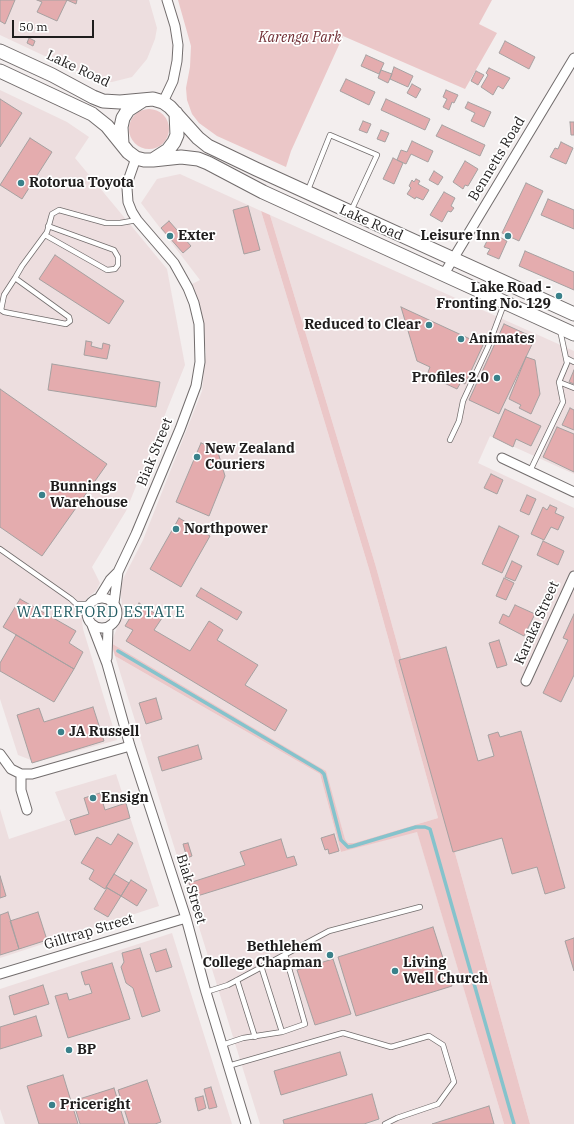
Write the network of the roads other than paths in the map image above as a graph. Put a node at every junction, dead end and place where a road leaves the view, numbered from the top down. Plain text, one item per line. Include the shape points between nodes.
1 (168, 0) edge
2 (0, 51) edge
3 (574, 58) edge
4 (0, 71) edge
5 (145, 99) junction
6 (164, 102) junction
7 (176, 113) junction
8 (122, 144) junction
9 (136, 158) junction
10 (152, 160) junction
11 (307, 192) junction
12 (350, 212) junction
13 (137, 220) junction
14 (48, 226) junction
15 (45, 235) junction
16 (454, 259) junction
17 (444, 274) junction
18 (15, 278) junction
19 (505, 302) junction
20 (574, 314) edge
21 (560, 328) junction
22 (574, 334) edge
23 (566, 358) junction
24 (574, 362) edge
25 (559, 382) junction
26 (574, 388) edge
27 (450, 440) dead end
28 (502, 458) dead end
29 (530, 471) junction
30 (574, 492) edge
31 (0, 549) edge
32 (118, 572) junction
33 (574, 576) edge
34 (99, 598) junction
35 (114, 603) junction
36 (78, 604) junction
37 (89, 604) junction
38 (87, 614) junction
39 (92, 625) junction
40 (108, 627) junction
41 (107, 664) junction
42 (526, 681) dead end
43 (130, 746) junction
44 (0, 754) edge
45 (21, 774) junction
46 (26, 810) dead end
47 (420, 907) dead end
48 (186, 918) junction
49 (285, 954) junction
50 (261, 966) junction
51 (0, 974) edge
52 (237, 980) junction
53 (206, 992) junction
54 (282, 1032) junction
55 (255, 1037) junction
56 (222, 1045) junction
57 (228, 1066) junction
58 (246, 1124) edge
59 (385, 1124) edge

1 - 6 street via 178,45 173,81
2 - 5 main road, Lake Road via 103,101
3 - 16 street, Bennetts Road
4 - 8 main road via 92,114 107,126
5 - 6 main road
5 - 8 main road via 128,110 123,118
6 - 7 main road
7 - 10 main road via 177,135 174,142 168,150
7 - 11 main road, Lake Road via 208,146
8 - 9 main road
9 - 10 main road
9 - 13 street, Biak Street via 127,188 128,202
10 - 17 main road, Lake Road via 180,157 198,159 263,192
11 - 12 main road, Lake Road
11 - 12 lane via 330,135 377,155
12 - 16 main road, Lake Road
13 - 14 lane via 106,223 59,210 52,214
13 - 32 street, Biak Street via 174,263 188,288 199,324 200,362 196,386 180,429
14 - 15 lane
14 - 15 lane via 114,250 118,257 118,265 115,269 107,270
15 - 18 lane
16 - 17 street, Bennetts Road
16 - 20 main road, Lake Road
17 - 19 main road, Lake Road
18 - 18 lane via 69,317 70,321 66,324 1,310 4,295
19 - 21 main road, Lake Road
19 - 27 lane via 463,401 459,421
21 - 22 main road, Lake Road
21 - 23 lane
23 - 24 lane
23 - 25 lane via 567,363
25 - 26 lane
25 - 29 lane via 563,402
28 - 29 street
29 - 30 street
31 - 36 lane
32 - 34 street, Biak Street
32 - 35 street, Biak Street
33 - 42 street, Karaka Street
34 - 35 street via 106,598
34 - 37 street
35 - 40 street via 117,617
36 - 37 lane
36 - 38 lane
37 - 38 street
38 - 39 street
39 - 40 street via 99,628
39 - 41 street, Biak Street
40 - 41 street, Biak Street
41 - 43 street, Biak Street
43 - 45 street via 32,774
43 - 48 street, Biak Street
44 - 45 street via 11,769
45 - 46 street via 21,790
47 - 49 lane via 329,931
48 - 51 street, Gilltrap Street
48 - 53 street, Biak Street
49 - 50 lane
49 - 54 lane via 305,1024
50 - 52 lane
50 - 54 lane
52 - 53 lane
52 - 55 lane
53 - 56 street, Biak Street
54 - 55 lane
55 - 56 lane
56 - 57 street, Biak Street
57 - 58 street, Biak Street
57 - 59 lane via 343,1033 391,1047 429,1036 443,1045 454,1082 438,1104

